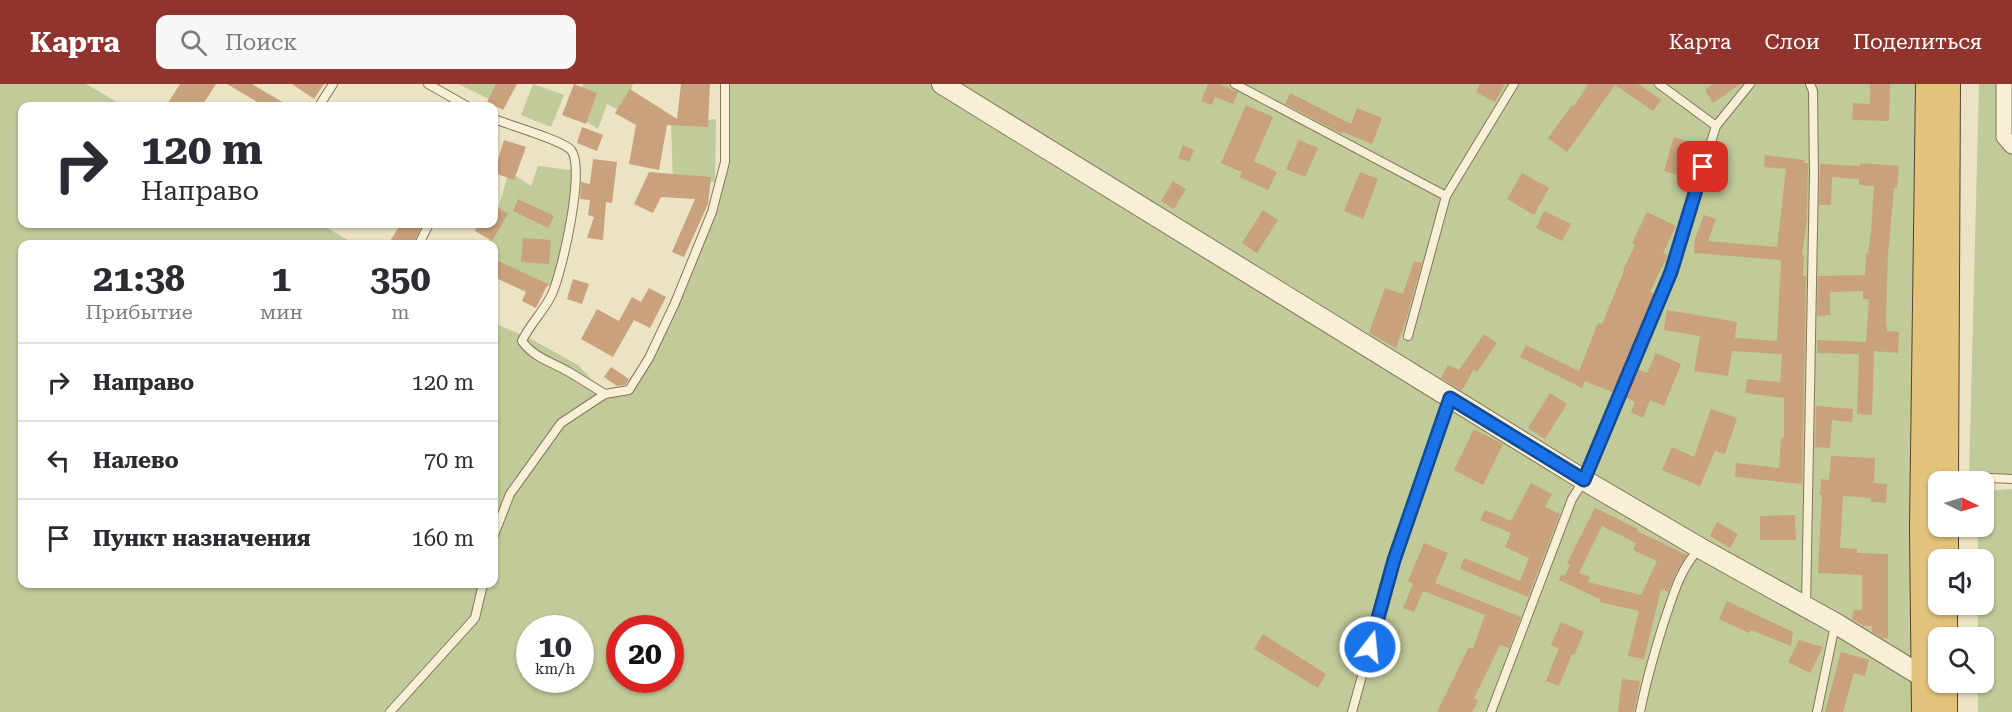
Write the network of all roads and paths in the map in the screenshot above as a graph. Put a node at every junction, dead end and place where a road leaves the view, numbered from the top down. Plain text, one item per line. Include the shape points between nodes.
1 (333, 84) edge
2 (428, 84) edge
3 (725, 84) edge
4 (942, 84) edge
5 (1235, 84) edge
6 (1514, 84) edge
7 (1659, 84) edge
8 (1750, 84) edge
9 (1810, 84) edge
10 (1929, 84) edge
11 (1947, 84) edge
12 (2004, 84) edge
13 (322, 102) edge
14 (460, 102) edge
15 (498, 120) edge
16 (1716, 126) junction
17 (2012, 146) edge
18 (1446, 196) junction
19 (1408, 336) dead end
20 (605, 394) junction
21 (1450, 398) junction
22 (1945, 471) edge
23 (1994, 479) edge
24 (2012, 479) edge
25 (1584, 480) junction
26 (498, 525) edge
27 (1700, 548) junction
28 (482, 588) edge
29 (1806, 608) junction
30 (1835, 623) junction
31 (1931, 627) edge
32 (1928, 676) edge
33 (1931, 693) edge
34 (1939, 693) edge
35 (390, 712) edge
36 (1352, 712) edge
37 (1491, 712) edge
38 (1640, 712) edge
39 (1817, 712) edge
40 (1925, 712) edge
41 (1944, 712) edge

1 - 13 lane
2 - 14 lane
3 - 20 lane via 725,162 712,212 649,358 630,390
4 - 21 street
5 - 18 lane
6 - 18 lane
7 - 16 lane
8 - 16 lane
9 - 29 lane via 1814,175
10 - 31 highway via 1923,528
11 - 22 highway
12 - 17 street via 2004,137
15 - 20 lane via 559,143 571,150 576,163 562,263 551,296 522,341 540,358
16 - 25 lane via 1671,272
18 - 19 lane
20 - 26 lane via 561,423 510,494
21 - 25 street
21 - 36 lane via 1394,560
23 - 24 lane
25 - 27 street
25 - 37 lane via 1572,499
27 - 29 street
27 - 38 lane via 1683,570 1672,598
28 - 35 lane via 475,618
29 - 30 street
30 - 32 street
30 - 39 lane
33 - 40 highway
34 - 41 highway

